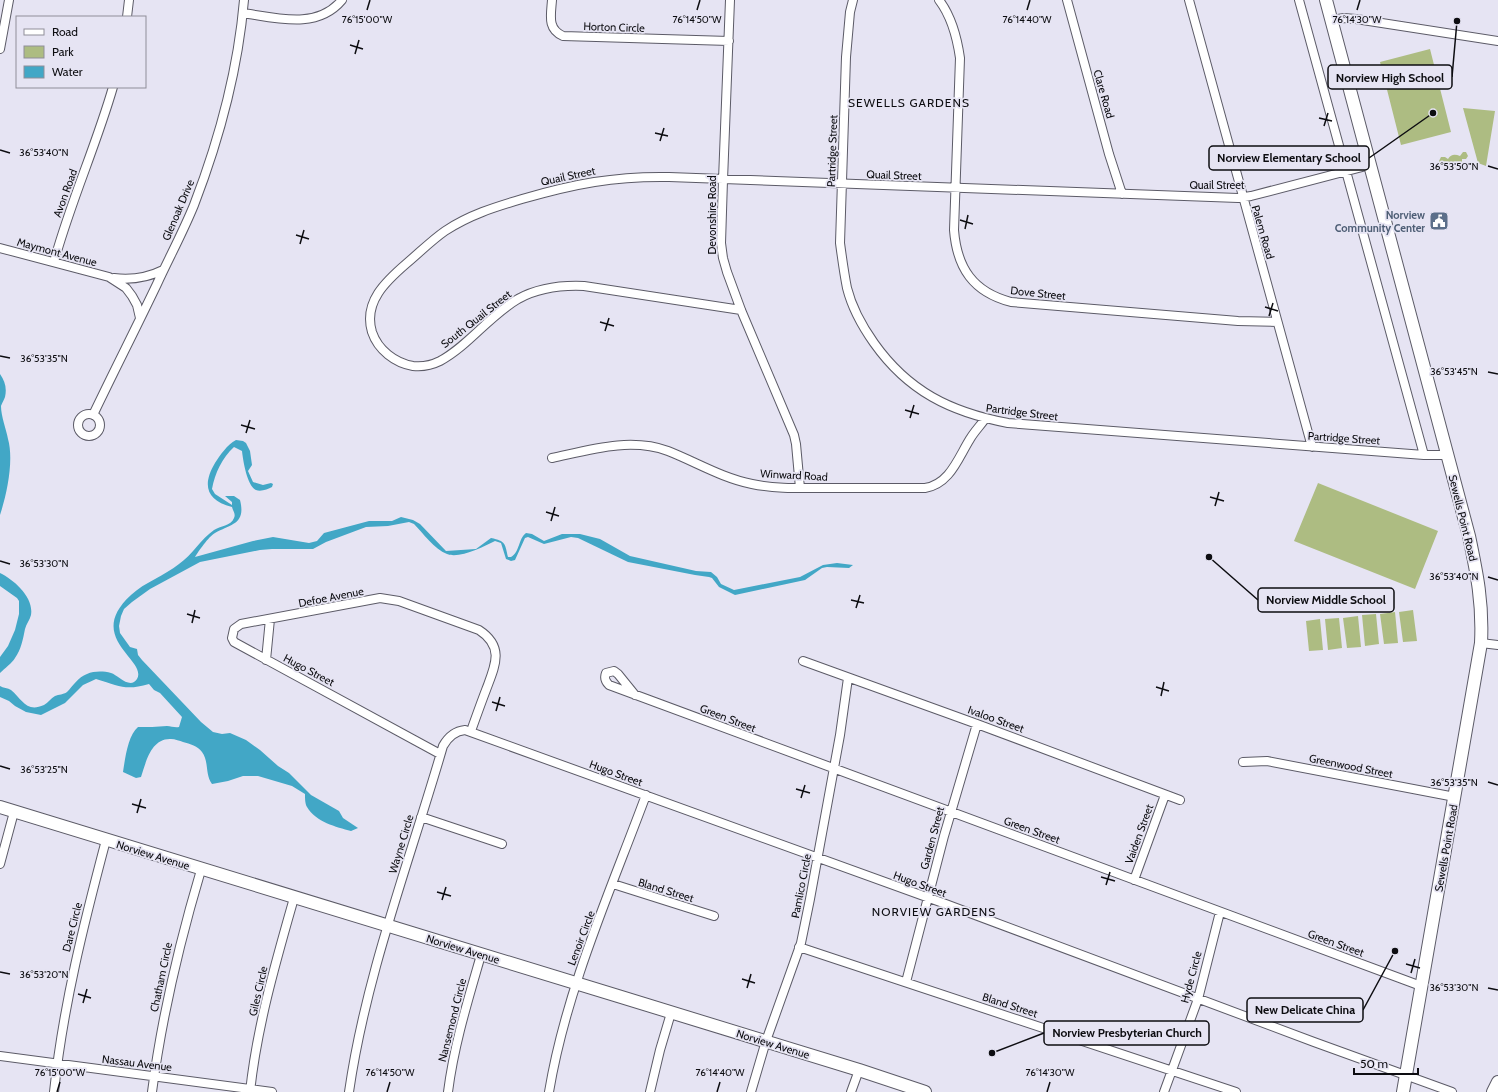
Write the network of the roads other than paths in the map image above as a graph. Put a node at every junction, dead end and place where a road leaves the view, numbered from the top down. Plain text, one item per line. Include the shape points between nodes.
1 (10, 0) edge
2 (129, 0) edge
3 (244, 0) edge
4 (342, 0) edge
5 (552, 0) edge
6 (730, 0) edge
7 (853, 0) edge
8 (939, 0) edge
9 (1067, 0) edge
10 (1189, 0) edge
11 (1299, 0) edge
12 (1326, 0) edge
13 (243, 13) junction
14 (127, 16) edge
15 (1332, 20) junction
16 (729, 41) junction
17 (1498, 41) edge
18 (0, 49) edge
19 (113, 88) edge
20 (1370, 164) junction
21 (1346, 171) junction
22 (723, 180) junction
23 (842, 184) junction
24 (955, 188) junction
25 (1122, 194) junction
26 (1242, 197) junction
27 (427, 246) joint
28 (0, 248) edge
29 (54, 262) junction
30 (163, 270) junction
31 (108, 277) junction
32 (741, 310) junction
33 (140, 318) junction
34 (1277, 322) junction
35 (93, 415) dead end
36 (985, 419) junction
37 (1312, 447) junction
38 (1424, 455) junction
39 (1447, 455) junction
40 (552, 458) dead end
41 (800, 488) junction
42 (270, 619) junction
43 (1481, 642) junction
44 (1498, 645) edge
45 (266, 660) junction
46 (803, 661) dead end
47 (848, 678) junction
48 (635, 695) dead end
49 (977, 724) junction
50 (471, 731) junction
51 (440, 754) junction
52 (1242, 762) dead end
53 (833, 769) junction
54 (646, 795) junction
55 (1165, 795) junction
56 (1455, 797) junction
57 (1180, 800) dead end
58 (0, 807) edge
59 (14, 812) junction
60 (951, 812) junction
61 (421, 817) junction
62 (106, 840) junction
63 (502, 844) dead end
64 (818, 859) junction
65 (0, 864) edge
66 (201, 870) junction
67 (1134, 880) junction
68 (612, 884) junction
69 (294, 898) junction
70 (927, 898) junction
71 (1220, 912) junction
72 (714, 916) dead end
73 (388, 926) junction
74 (799, 947) junction
75 (481, 955) junction
76 (906, 982) junction
77 (576, 984) junction
78 (1421, 986) junction
79 (1198, 999) junction
80 (671, 1013) junction
81 (766, 1042) junction
82 (0, 1056) edge
83 (57, 1064) junction
84 (859, 1070) junction
85 (1172, 1070) junction
86 (1406, 1075) junction
87 (154, 1076) junction
88 (1498, 1082) edge
89 (250, 1090) edge
90 (54, 1092) edge
91 (152, 1092) edge
92 (272, 1092) edge
93 (348, 1092) edge
94 (448, 1092) edge
95 (549, 1092) edge
96 (650, 1092) edge
97 (751, 1092) edge
98 (851, 1092) edge
99 (925, 1092) edge
100 (1164, 1092) edge
101 (1236, 1092) edge
102 (1402, 1092) edge
103 (1452, 1092) edge
104 (1493, 1092) edge

1 - 18 street
2 - 14 street
3 - 13 street, Glenoak Drive
4 - 13 street via 329,12 310,19
5 - 16 street, Horton Circle via 552,26 563,36
6 - 16 street, Devonshire Road
7 - 23 street, Partridge Street via 846,57
8 - 24 street, Dove Street via 953,27 960,58
9 - 25 street, Clare Road
10 - 26 street, Palem Road
11 - 21 street
12 - 15 main road, Sewells Point Road
13 - 30 street, Glenoak Drive via 220,127 194,205
15 - 17 street via 1356,19
15 - 20 main road, Sewells Point Road
16 - 22 street, Devonshire Road
19 - 29 street, Avon Road
20 - 21 street, Quail Street
20 - 39 main road, Sewells Point Road
21 - 26 street, Quail Street
21 - 38 street
22 - 23 street, Quail Street
22 - 27 street, Quail Street via 642,177 562,187 482,212 444,232
22 - 32 street, Devonshire Road via 723,258
23 - 24 street, Quail Street
23 - 36 street, Partridge Street via 840,243 843,266 854,308 869,337 885,359 913,385 947,406
24 - 25 street, Quail Street
24 - 34 street, Dove Street via 954,230 958,256 968,276 976,285 1000,299 1066,308
25 - 26 street, Quail Street
26 - 34 street, Palem Road
27 - 32 street, South Quail Street via 383,285 370,314 373,334 378,344 389,356 410,365 424,366 441,361 501,310 518,299 556,287 584,286
28 - 29 street, Maymont Avenue
29 - 31 street, Maymont Avenue
30 - 31 street, Maymont Avenue via 135,279
30 - 33 street, Glenoak Drive
31 - 33 street, Maymont Avenue via 118,282 132,296
32 - 41 street, Devonshire Road via 794,435
33 - 35 street, Glenoak Drive
34 - 37 street, Palem Road
36 - 37 street, Partridge Street via 1026,426
36 - 41 street, Winward Road via 970,438 946,478 930,487
37 - 38 street, Partridge Street
38 - 39 street, Partridge Street
39 - 43 main road, Sewells Point Road via 1477,574 1481,600
40 - 41 street, Winward Road via 605,446 640,445 668,451 737,480 768,486
42 - 45 street, Hugo Street
42 - 45 street, Defoe Avenue via 237,626 232,633 234,642
42 - 50 street, Defoe Avenue via 389,598 479,630 486,634 494,646 496,661
43 - 44 street
43 - 56 main road, Sewells Point Road
45 - 51 street, Hugo Street
46 - 47 street, Ivaloo Street
47 - 49 street, Ivaloo Street
47 - 53 street, Pamlico Circle
48 - 53 street, Green Street
49 - 55 street, Ivaloo Street
49 - 60 street, Garden Street
50 - 51 street, Wayne Circle via 460,730 450,736
50 - 54 street, Hugo Street
51 - 61 street, Wayne Circle
52 - 56 street, Greenwood Street via 1267,761
53 - 60 street, Green Street
53 - 64 street, Pamlico Circle
54 - 64 street, Hugo Street
54 - 68 street, Lenoir Circle
55 - 57 street, Ivaloo Street
55 - 67 street, Vaiden Street
56 - 78 main road, Sewells Point Road
58 - 59 main road, Norview Avenue
59 - 62 main road, Norview Avenue
59 - 65 street
60 - 67 street, Green Street
60 - 70 street, Garden Street
61 - 63 street
61 - 73 street, Wayne Circle
62 - 66 main road, Norview Avenue
62 - 83 street, Dare Circle via 78,948
64 - 70 street, Hugo Street
64 - 74 street, Pamlico Circle
66 - 69 main road, Norview Avenue
66 - 87 street, Chatham Circle via 170,984
67 - 71 street, Green Street
68 - 72 street, Bland Street
68 - 77 street, Lenoir Circle
69 - 73 main road, Norview Avenue
69 - 89 street, Giles Circle via 266,1004
70 - 76 street, Garden Street
70 - 79 street, Hugo Street
71 - 78 street, Green Street
71 - 79 street, Hyde Circle
73 - 75 main road, Norview Avenue
73 - 93 street, Wayne Circle via 360,1028
74 - 76 street, Bland Street
74 - 81 street, Pamlico Circle
75 - 77 main road, Norview Avenue
75 - 94 street, Nansemond Circle via 467,1002
76 - 85 street, Bland Street
77 - 80 main road, Norview Avenue
77 - 95 street, Lenoir Circle via 561,1035
78 - 86 main road, Sewells Point Road
79 - 85 street, Hyde Circle
79 - 86 street, Hugo Street
80 - 81 main road, Norview Avenue
80 - 96 street
81 - 84 main road, Norview Avenue
81 - 97 street, Pamlico Circle
82 - 83 street, Nassau Avenue
83 - 87 street, Nassau Avenue
83 - 90 street, Dare Circle
84 - 98 street
84 - 99 main road, Norview Avenue
85 - 100 street, Hyde Circle
85 - 101 street, Bland Street
86 - 102 main road, Sewells Point Road
86 - 103 street, Hugo Street
87 - 89 street, Nassau Avenue
87 - 91 street, Chatham Circle
88 - 104 main road
89 - 92 street, Nassau Avenue

